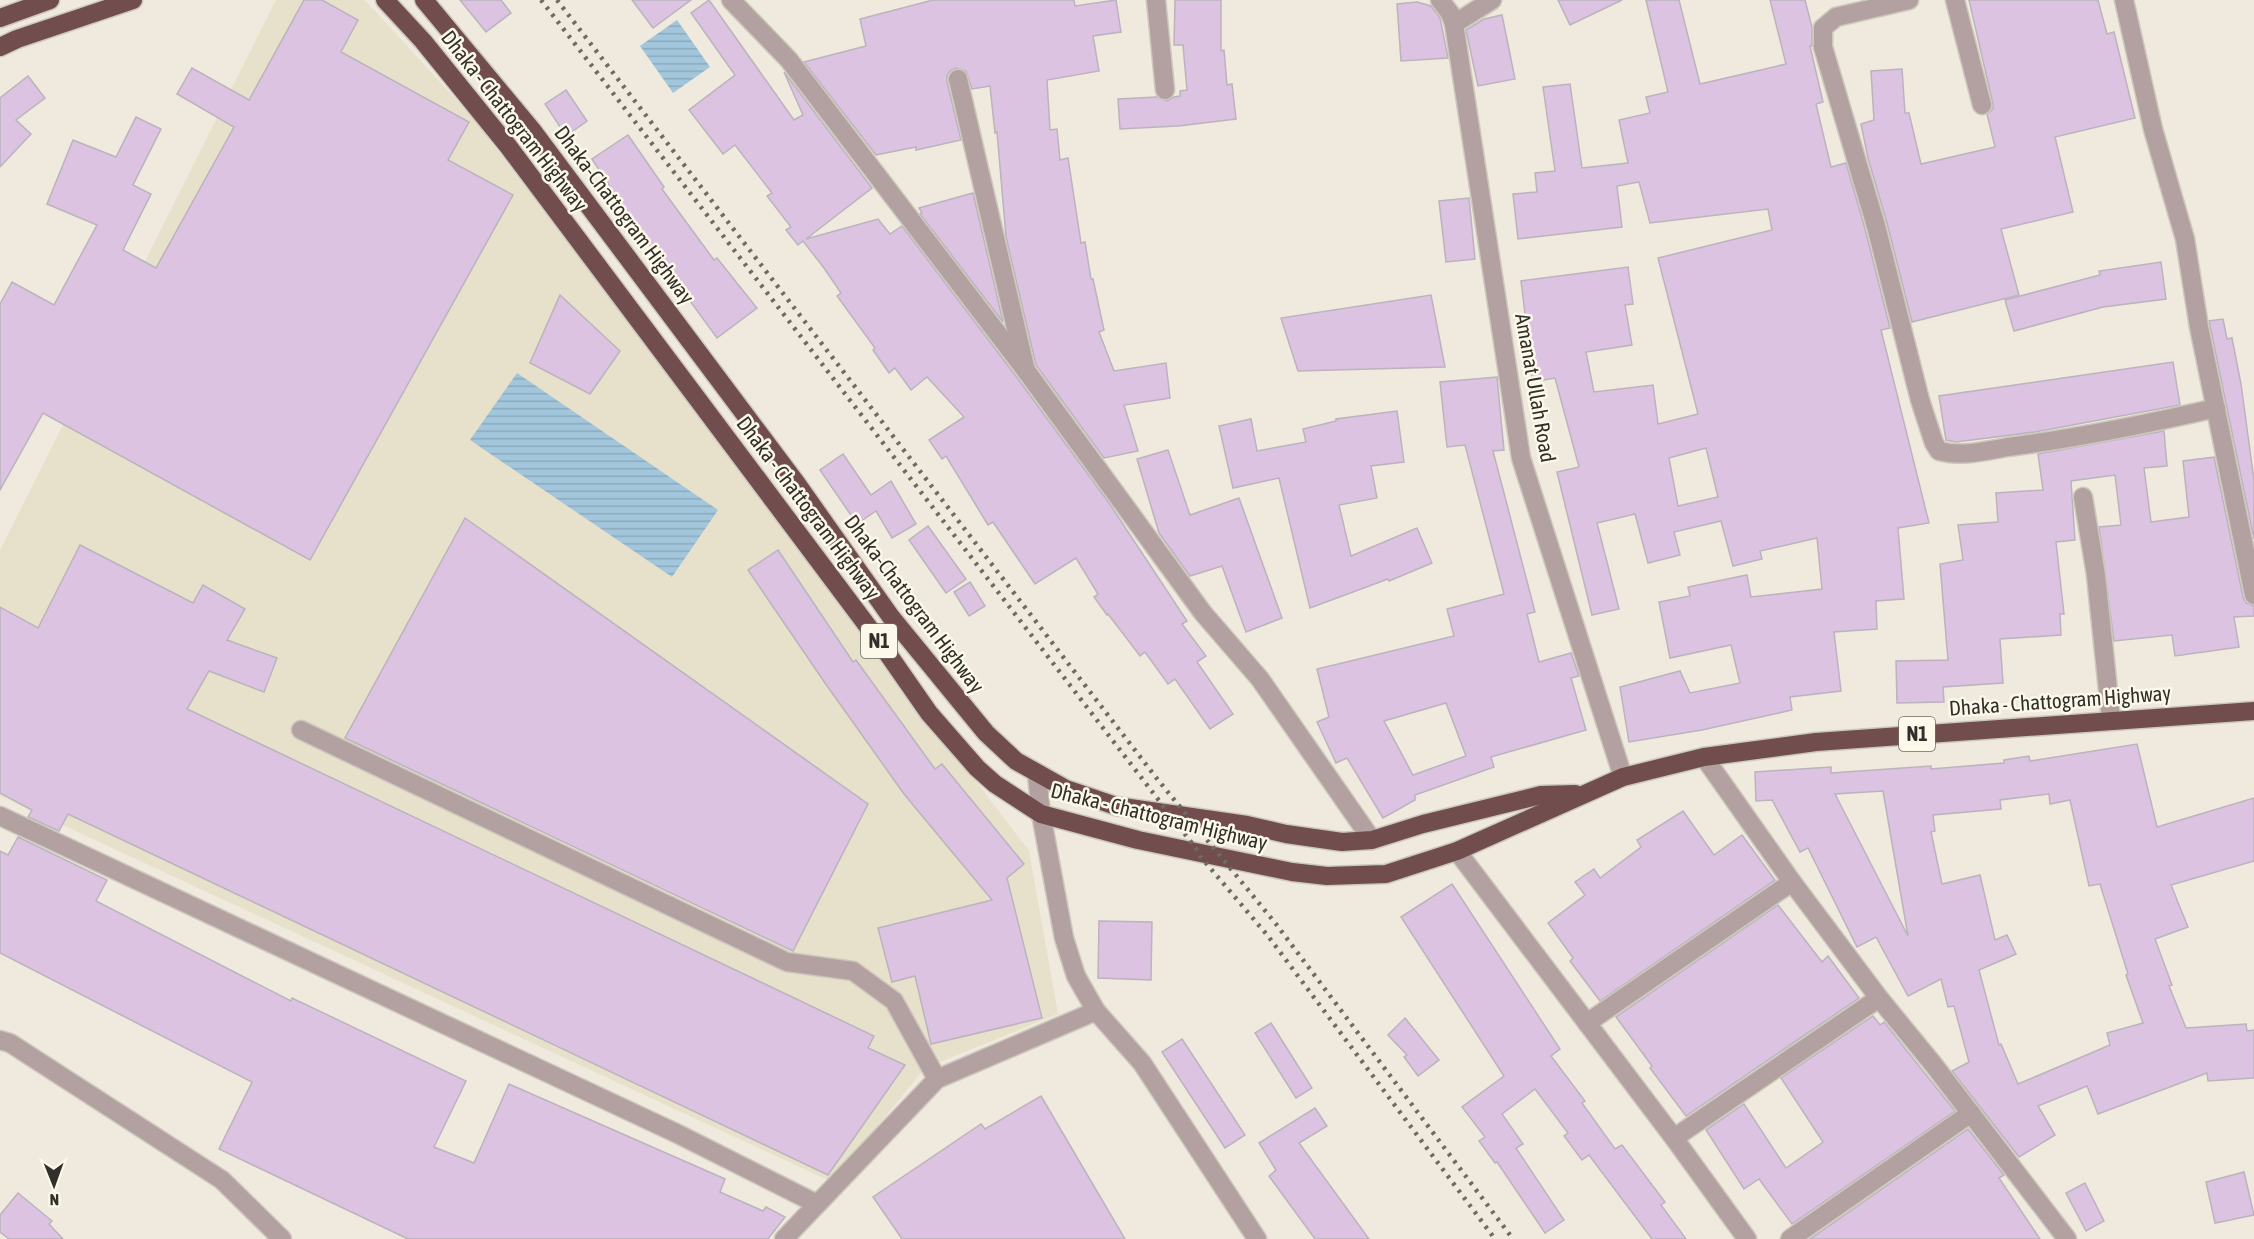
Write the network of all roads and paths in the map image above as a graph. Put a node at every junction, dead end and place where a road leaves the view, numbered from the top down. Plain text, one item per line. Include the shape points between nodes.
1 (50, 0) edge
2 (134, 0) edge
3 (386, 0) edge
4 (424, 0) edge
5 (731, 0) edge
6 (1156, 0) edge
7 (1492, 0) edge
8 (1909, 0) edge
9 (1955, 0) edge
10 (2124, 0) edge
11 (1449, 9) edge
12 (0, 18) edge
13 (0, 47) edge
14 (958, 79) dead end
15 (1165, 90) dead end
16 (1982, 105) dead end
17 (1027, 372) junction
18 (2216, 408) junction
19 (2083, 497) dead end
20 (2254, 595) edge
21 (2254, 711) edge
22 (2111, 719) junction
23 (301, 730) dead end
24 (1704, 757) junction
25 (1037, 774) junction
26 (1623, 777) junction
27 (1587, 793) junction
28 (1041, 814) junction
29 (0, 816) edge
30 (1372, 840) junction
31 (1457, 851) junction
32 (1792, 882) junction
33 (1879, 998) junction
34 (1096, 1011) junction
35 (1587, 1023) junction
36 (0, 1040) edge
37 (937, 1079) junction
38 (1971, 1113) junction
39 (1674, 1138) junction
40 (818, 1204) junction
41 (2061, 1237) edge
42 (282, 1239) edge
43 (784, 1239) edge
44 (1257, 1239) edge
45 (1747, 1239) edge
46 (1790, 1239) edge

1 - 12 highway
2 - 13 highway
3 - 28 highway, Dhaka - Chattogram Highway / N1 via 508,146 929,713 977,768
4 - 25 highway, Dhaka-Chattogram Highway / N1 via 532,130 797,484 891,617 986,733 1016,761
5 - 17 street via 789,60
6 - 15 street
7 - 11 street
8 - 18 street via 1836,17 1823,28 1823,47 1876,226 1920,400 1939,451 1954,455 2029,445
9 - 16 street
10 - 18 street via 2153,129 2185,239
11 - 26 street, Amanat Ullah Road via 1521,458
14 - 17 street
17 - 30 street via 1203,613 1260,679
18 - 20 street
19 - 22 street via 2096,575
21 - 22 highway, Dhaka - Chattogram Highway / N1
22 - 24 highway, Dhaka - Chattogram Highway / N1 via 1816,742
23 - 37 street via 787,962 853,971 894,1002
24 - 26 highway, Dhaka - Chattogram Highway / N1
24 - 32 street
25 - 28 street
25 - 30 highway, Dhaka-Chattogram Highway / N1 via 1066,789 1116,806 1342,842
26 - 27 highway, Dhaka - Chattogram Highway / N1
27 - 30 highway, Dhaka-Chattogram Highway / N1 via 1541,795
27 - 31 highway, Dhaka - Chattogram Highway / N1
28 - 31 highway, Dhaka - Chattogram Highway / N1 via 1138,840 1327,876 1386,874
28 - 34 street via 1064,938 1076,976
29 - 40 street via 678,1134
31 - 35 street
32 - 33 street
32 - 35 street
33 - 38 street
33 - 39 street
34 - 37 street
34 - 44 street via 1142,1063
35 - 39 street
36 - 42 street via 222,1180
37 - 40 street
38 - 41 street
38 - 46 street
39 - 45 street
40 - 43 street

